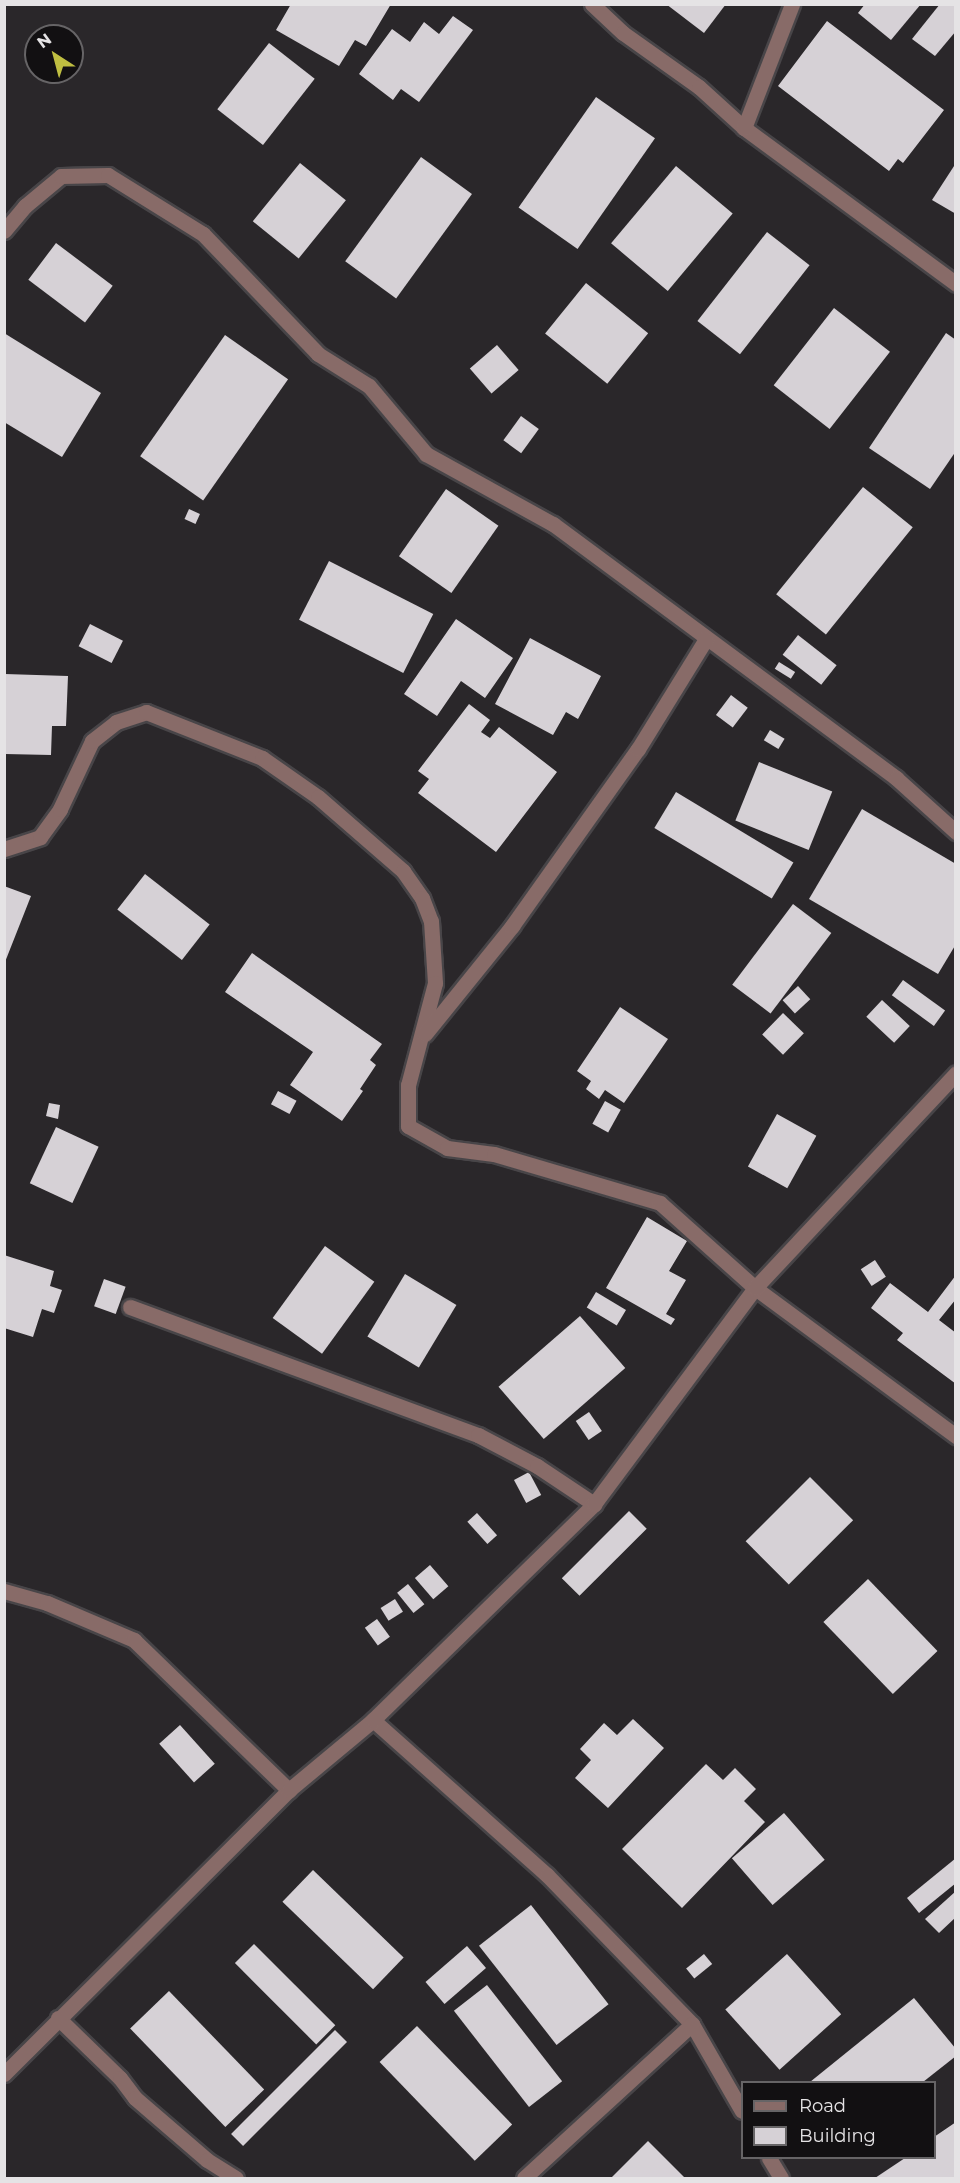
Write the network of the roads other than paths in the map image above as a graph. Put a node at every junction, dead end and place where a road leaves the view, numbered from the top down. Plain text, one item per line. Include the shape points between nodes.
1 (592, 4) edge
2 (792, 4) edge
3 (744, 128) junction
4 (4, 231) edge
5 (956, 284) edge
6 (706, 639) junction
7 (956, 832) edge
8 (4, 849) edge
9 (423, 1036) junction
10 (956, 1073) edge
11 (755, 1288) junction
12 (130, 1307) dead end
13 (956, 1436) edge
14 (594, 1504) junction
15 (4, 1591) edge
16 (373, 1720) junction
17 (289, 1790) junction
18 (58, 2018) junction
19 (692, 2024) junction
20 (4, 2074) edge
21 (741, 2109) edge
22 (771, 2159) edge
23 (236, 2178) edge
24 (524, 2178) edge
25 (781, 2178) edge

1 - 3 street via 623,33 699,87
2 - 3 street
3 - 5 street
4 - 6 street via 25,206 61,176 108,175 203,234 318,354 369,386 426,454 553,524
6 - 7 street via 896,778
6 - 9 street via 638,749 512,926
8 - 9 street via 40,837 60,809 92,741 116,722 146,712 214,736 262,758 318,797 404,871 422,898 431,921 435,983
9 - 11 street via 408,1085 408,1126 447,1148 494,1154 660,1203
10 - 11 street
11 - 13 street
11 - 14 street
12 - 14 street via 478,1435 537,1466
14 - 16 street
15 - 17 street via 47,1603 134,1640
16 - 17 street
16 - 19 street via 548,1875
17 - 18 street
18 - 20 street
18 - 23 street via 120,2078 135,2098 207,2160
19 - 21 street
19 - 24 street
22 - 25 street

